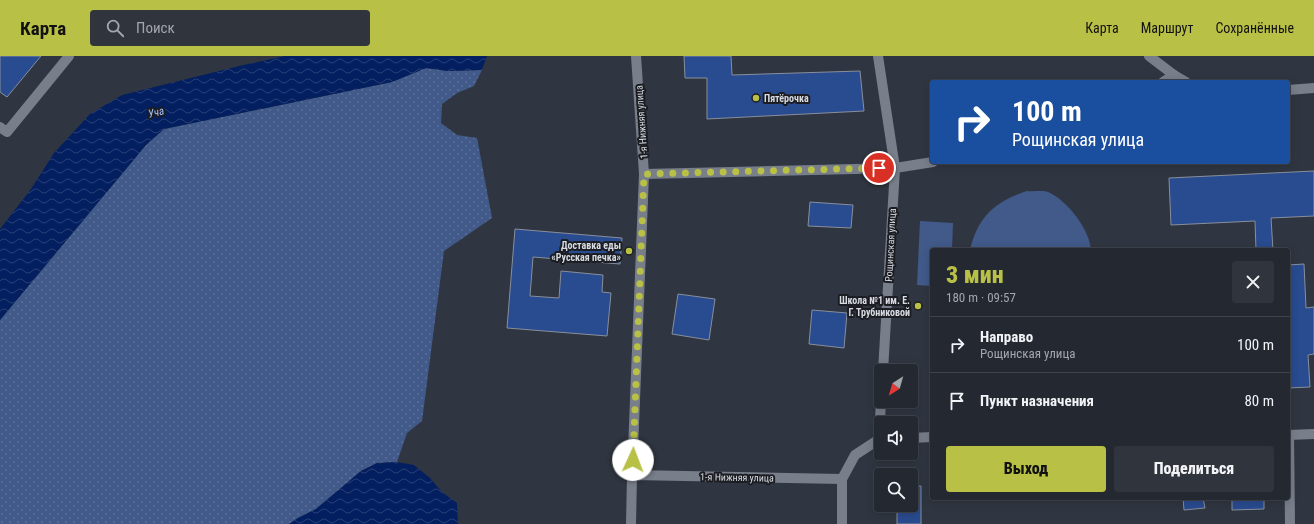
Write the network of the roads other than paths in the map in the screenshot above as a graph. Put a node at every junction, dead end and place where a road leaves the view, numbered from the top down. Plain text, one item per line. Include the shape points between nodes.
1 (69, 56) edge
2 (636, 56) edge
3 (878, 56) edge
4 (1150, 56) edge
5 (1174, 75) junction
6 (1166, 80) edge
7 (1183, 80) edge
8 (1314, 88) edge
9 (1290, 90) edge
10 (0, 127) edge
11 (930, 162) edge
12 (895, 168) junction
13 (644, 174) junction
14 (883, 364) edge
15 (1314, 434) edge
16 (1290, 435) edge
17 (918, 438) edge
18 (930, 438) edge
19 (874, 442) edge
20 (632, 475) junction
21 (842, 479) junction
22 (1290, 500) edge
23 (631, 524) edge
24 (842, 524) edge
25 (1290, 524) edge

1 - 10 street via 7,132
2 - 13 street, 1-я Нижняя улица
3 - 12 street, Рощинская улица
4 - 5 street
5 - 6 street
5 - 7 street
8 - 9 street
11 - 12 street
12 - 13 street
12 - 14 street, Рощинская улица
13 - 20 street, 1-я Нижняя улица
15 - 16 street
17 - 18 street
19 - 21 street via 855,455
20 - 21 street, 1-я Нижняя улица
20 - 23 street, 1-я Нижняя улица
21 - 24 street
22 - 25 street

